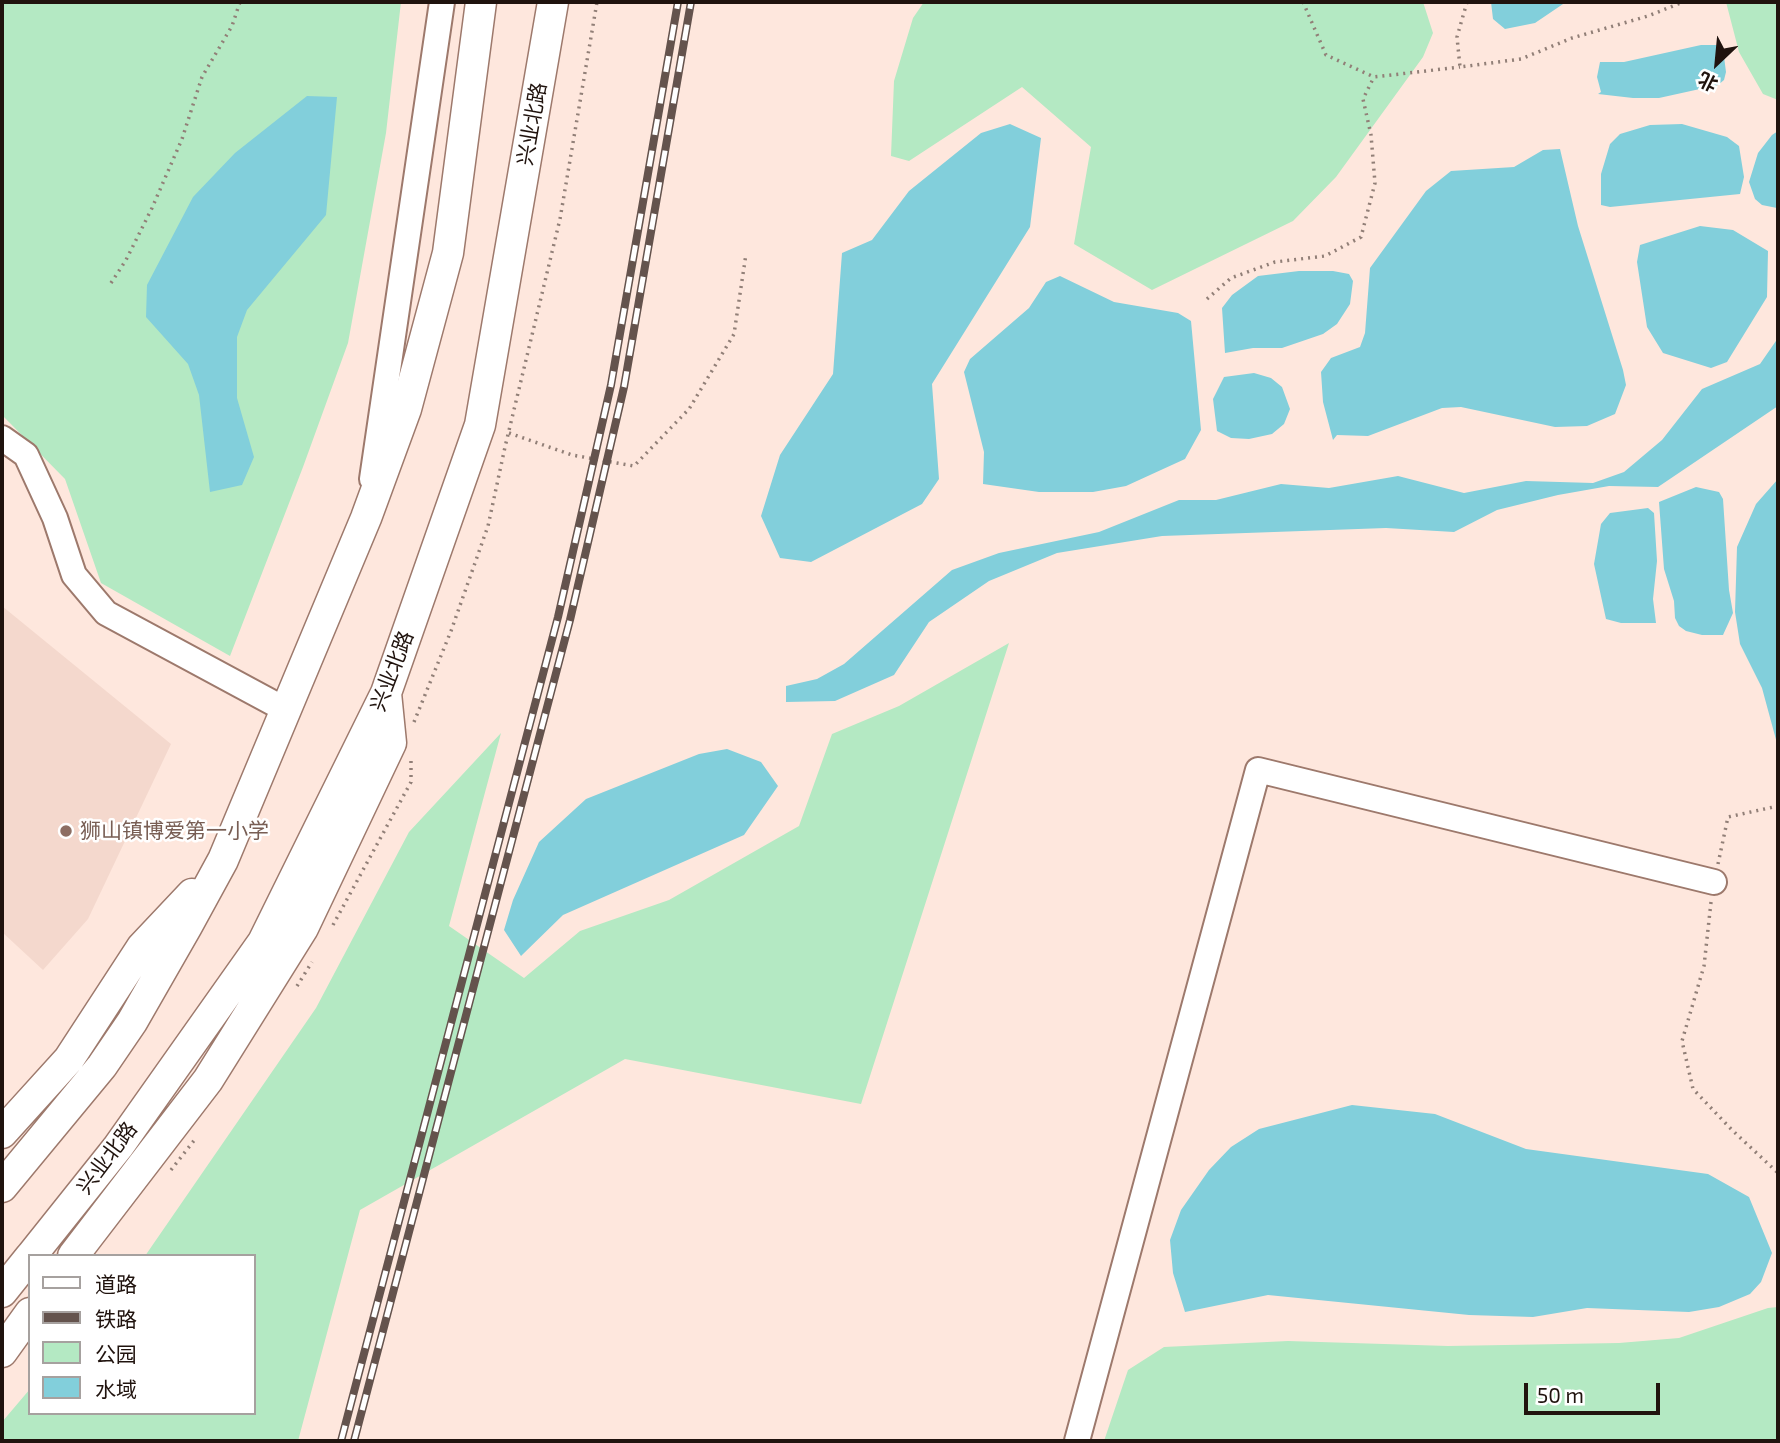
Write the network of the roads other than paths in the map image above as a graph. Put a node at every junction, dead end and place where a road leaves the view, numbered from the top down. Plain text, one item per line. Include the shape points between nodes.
1 (442, 2) edge
2 (553, 2) edge
3 (479, 6) edge
4 (2, 438) edge
5 (366, 518) junction
6 (386, 693) junction
7 (286, 710) junction
8 (223, 860) junction
9 (1714, 882) road end
10 (2, 1133) edge
11 (2, 1187) edge
12 (32, 1254) edge
13 (76, 1254) edge
14 (28, 1259) edge
15 (2, 1292) edge
16 (28, 1316) edge
17 (2, 1352) edge
18 (1077, 1441) edge

1 - 5 street
2 - 6 main road, 兴业北路 via 480,425
3 - 5 main road via 448,253 406,410
4 - 7 street via 26,455 55,517 74,575 106,613
5 - 7 main road
6 - 12 main road, 兴业北路 via 263,942 118,1147
6 - 13 main road via 391,743 303,928 208,1080
7 - 8 main road
8 - 10 main road via 142,947 69,1059
8 - 11 main road via 132,1022 102,1066
9 - 18 street via 1258,771
14 - 15 main road, 兴业北路
16 - 17 main road

